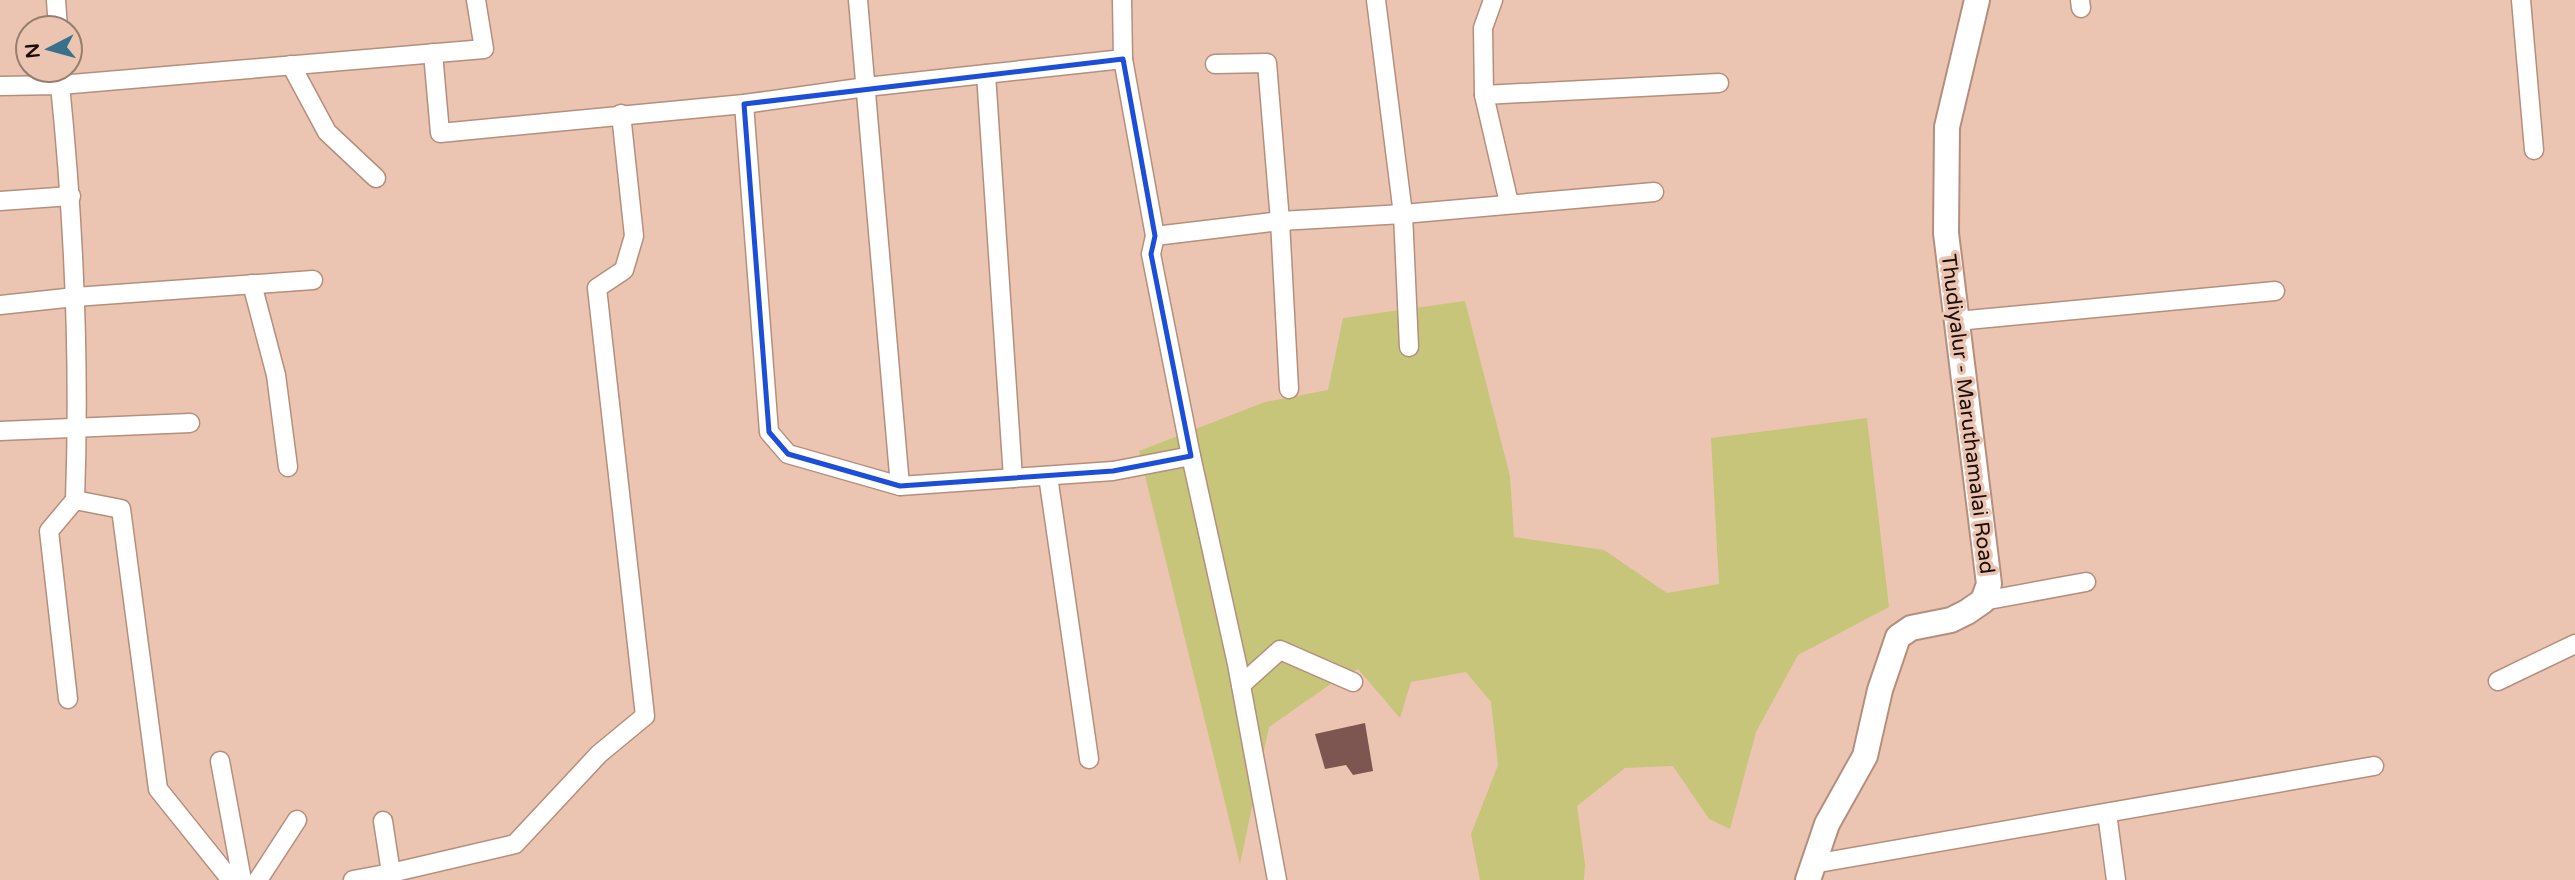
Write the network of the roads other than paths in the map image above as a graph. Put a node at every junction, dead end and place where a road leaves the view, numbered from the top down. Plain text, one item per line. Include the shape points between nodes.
1 (476, 0) edge
2 (858, 0) edge
3 (1122, 0) edge
4 (1376, 0) edge
5 (1493, 0) edge
6 (1977, 0) edge
7 (2521, 0) edge
8 (433, 53) junction
9 (1123, 59) junction
10 (1215, 64) dead end
11 (291, 65) junction
12 (986, 74) junction
13 (84, 76) edge
14 (1719, 83) dead end
15 (61, 84) edge
16 (866, 87) junction
17 (1484, 95) junction
18 (744, 104) junction
19 (621, 114) junction
20 (2534, 150) dead end
21 (376, 178) dead end
22 (1654, 192) dead end
23 (71, 196) junction
24 (0, 201) edge
25 (1509, 203) junction
26 (1403, 214) junction
27 (1280, 222) junction
28 (1155, 236) junction
29 (313, 280) dead end
30 (252, 284) junction
31 (2275, 291) dead end
32 (75, 297) junction
33 (0, 305) edge
34 (1957, 321) junction
35 (1409, 347) dead end
36 (1289, 389) dead end
37 (190, 424) dead end
38 (78, 427) junction
39 (0, 431) edge
40 (1191, 456) junction
41 (288, 467) dead end
42 (1048, 476) junction
43 (1013, 478) junction
44 (900, 486) junction
45 (75, 500) junction
46 (2086, 582) dead end
47 (1983, 601) junction
48 (2575, 644) edge
49 (2498, 681) dead end
50 (1353, 682) dead end
51 (1241, 685) junction
52 (68, 699) dead end
53 (1089, 759) dead end
54 (220, 761) dead end
55 (2374, 766) dead end
56 (2106, 813) junction
57 (297, 820) dead end
58 (383, 821) dead end
59 (1811, 872) edge
60 (391, 873) junction
61 (231, 880) edge
62 (242, 880) edge
63 (258, 880) edge
64 (355, 880) edge
65 (1277, 880) edge
66 (2116, 880) edge

1 - 8 street via 484,49
2 - 16 street
3 - 9 street
4 - 26 street
5 - 17 street via 1483,29
6 - 34 main road, Thudiyalur - Maruthamalai Road via 1947,127 1946,233
7 - 20 street
8 - 11 street
8 - 19 street via 440,133
9 - 12 street
9 - 28 street
10 - 27 street via 1267,63
11 - 13 street
11 - 21 street via 327,132
12 - 16 street
12 - 43 street
14 - 17 street
15 - 23 street
16 - 18 street
16 - 44 street
17 - 25 street
18 - 19 street
18 - 44 street via 769,432 788,454
19 - 60 street via 634,236 624,270 597,288 645,716 600,754 515,844
22 - 25 street
23 - 24 street
23 - 32 street
25 - 26 street
26 - 27 street
26 - 35 street
27 - 28 street
27 - 36 street
28 - 40 street via 1151,254
29 - 30 street
30 - 32 street
30 - 41 street via 276,375
31 - 34 street
32 - 33 street
32 - 38 street
34 - 47 main road, Thudiyalur - Maruthamalai Road via 1989,576
37 - 38 street
38 - 39 street
38 - 45 street
40 - 42 street via 1113,471
40 - 51 street
42 - 43 street
42 - 53 street
43 - 44 street
45 - 52 street via 49,531
45 - 61 street via 121,509 158,789
46 - 47 street
47 - 59 main road, Thudiyalur - Maruthamalai Road via 1951,620 1911,628 1898,637 1865,756 1827,824
48 - 49 street
50 - 51 street via 1280,650
51 - 65 street
54 - 62 street
55 - 56 street
56 - 59 street
56 - 66 street
57 - 63 street
58 - 60 street
60 - 64 street

